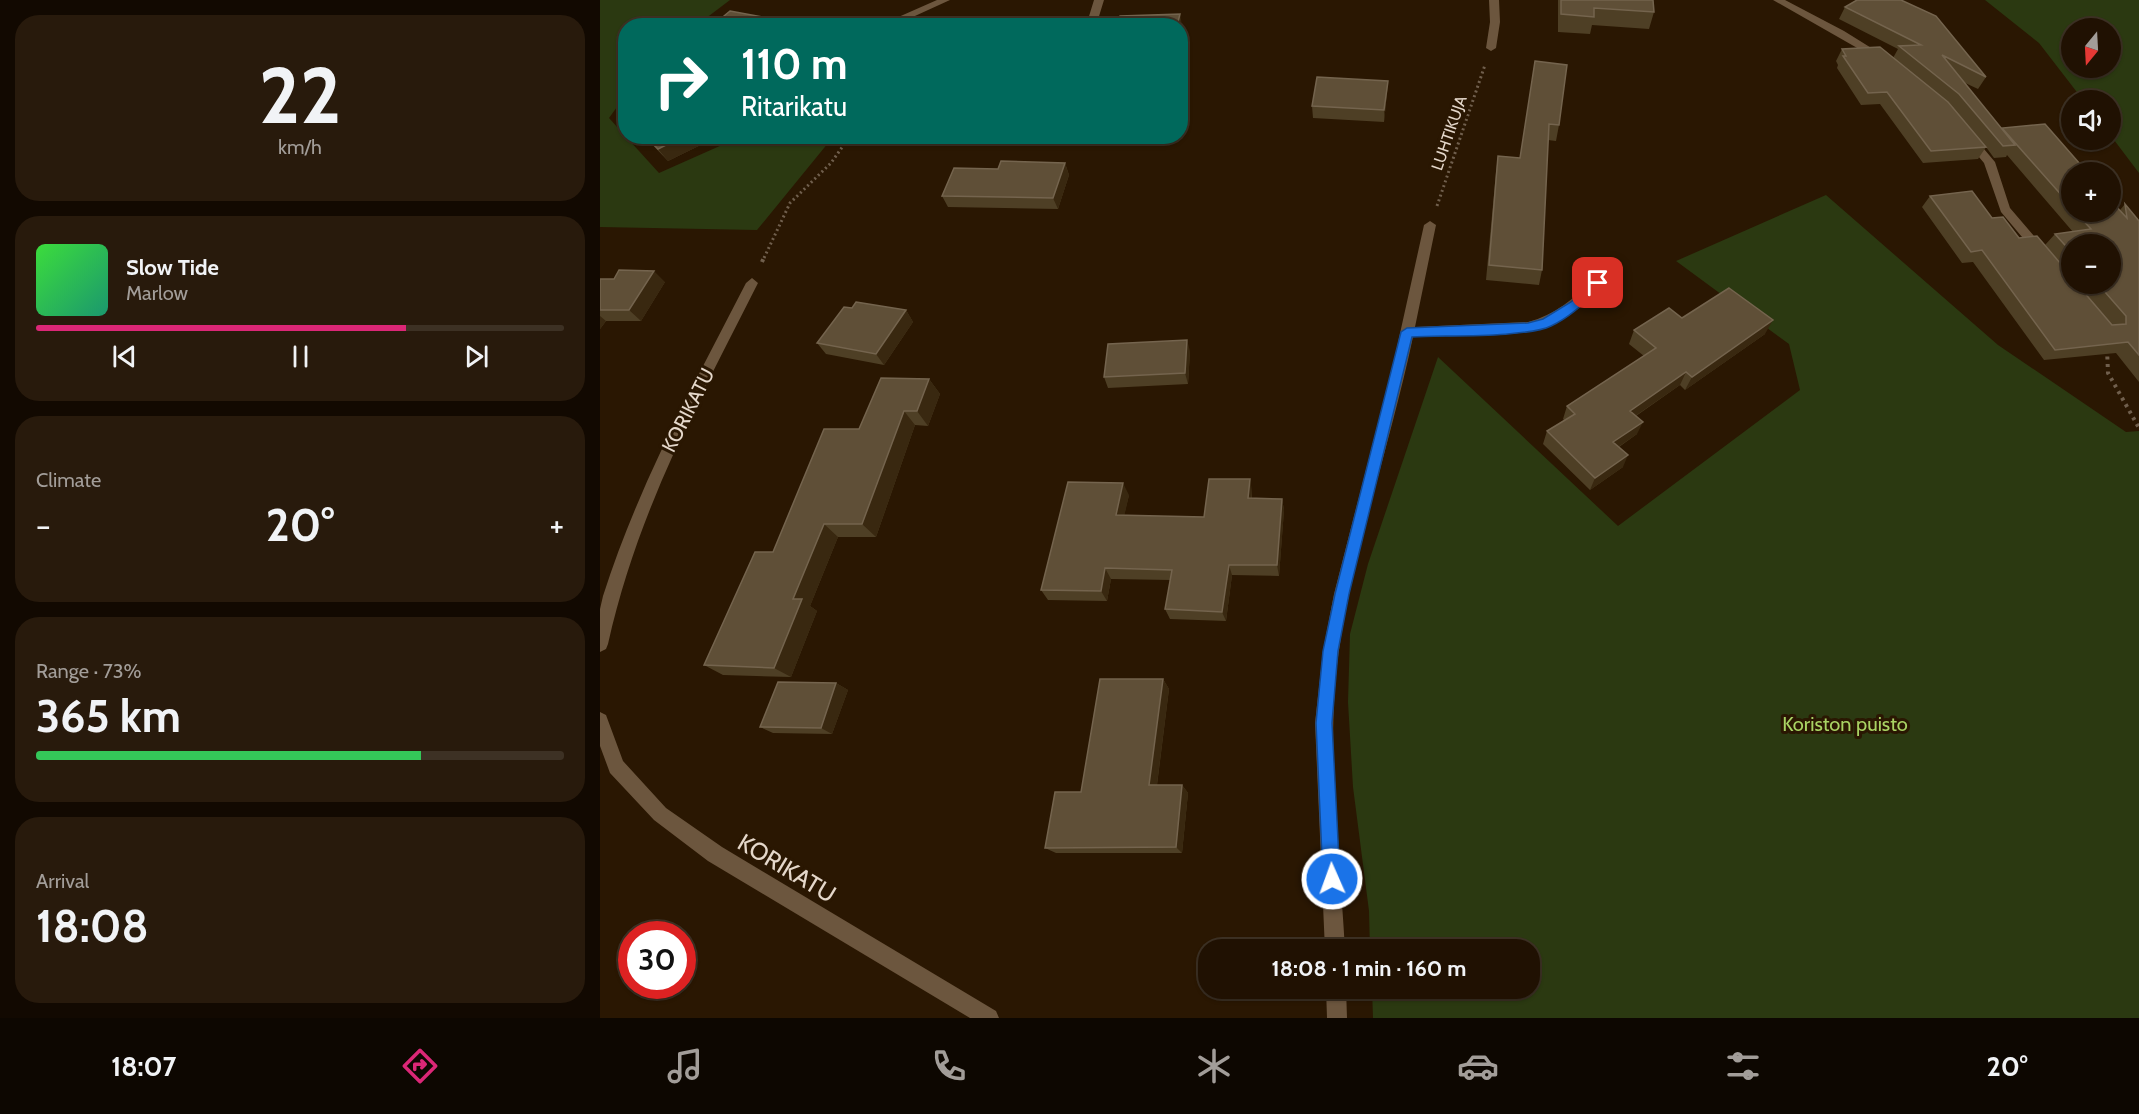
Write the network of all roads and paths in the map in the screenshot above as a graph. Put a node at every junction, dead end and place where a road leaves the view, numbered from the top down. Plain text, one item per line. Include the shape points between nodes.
1 (945, 0) edge
2 (1099, 0) edge
3 (1494, 0) edge
4 (1778, 0) edge
5 (902, 18) edge
6 (1093, 18) edge
7 (1491, 48) joint
8 (1894, 67) edge
9 (1960, 127) edge
10 (844, 144) edge
11 (1430, 225) joint
12 (2049, 261) edge
13 (752, 283) joint
14 (1598, 283) dead end
15 (1407, 332) junction
16 (2107, 341) edge
17 (2139, 428) edge
18 (600, 644) edge
19 (600, 721) edge
20 (1334, 939) edge
21 (1336, 999) edge
22 (989, 1018) edge
23 (1337, 1018) edge

1 - 5 street
2 - 6 street
3 - 7 street
4 - 8 street
7 - 11 path, LUHTIKUJA
9 - 12 street via 1989,162 2005,209
10 - 13 path via 831,163 790,203
11 - 15 street
13 - 18 street, KORIKATU via 640,506 607,605
14 - 15 street via 1575,305 1547,323
15 - 20 street via 1331,651 1324,723
16 - 17 path via 2108,373
19 - 22 street, KORIKATU via 616,767 660,814 715,854
21 - 23 street

